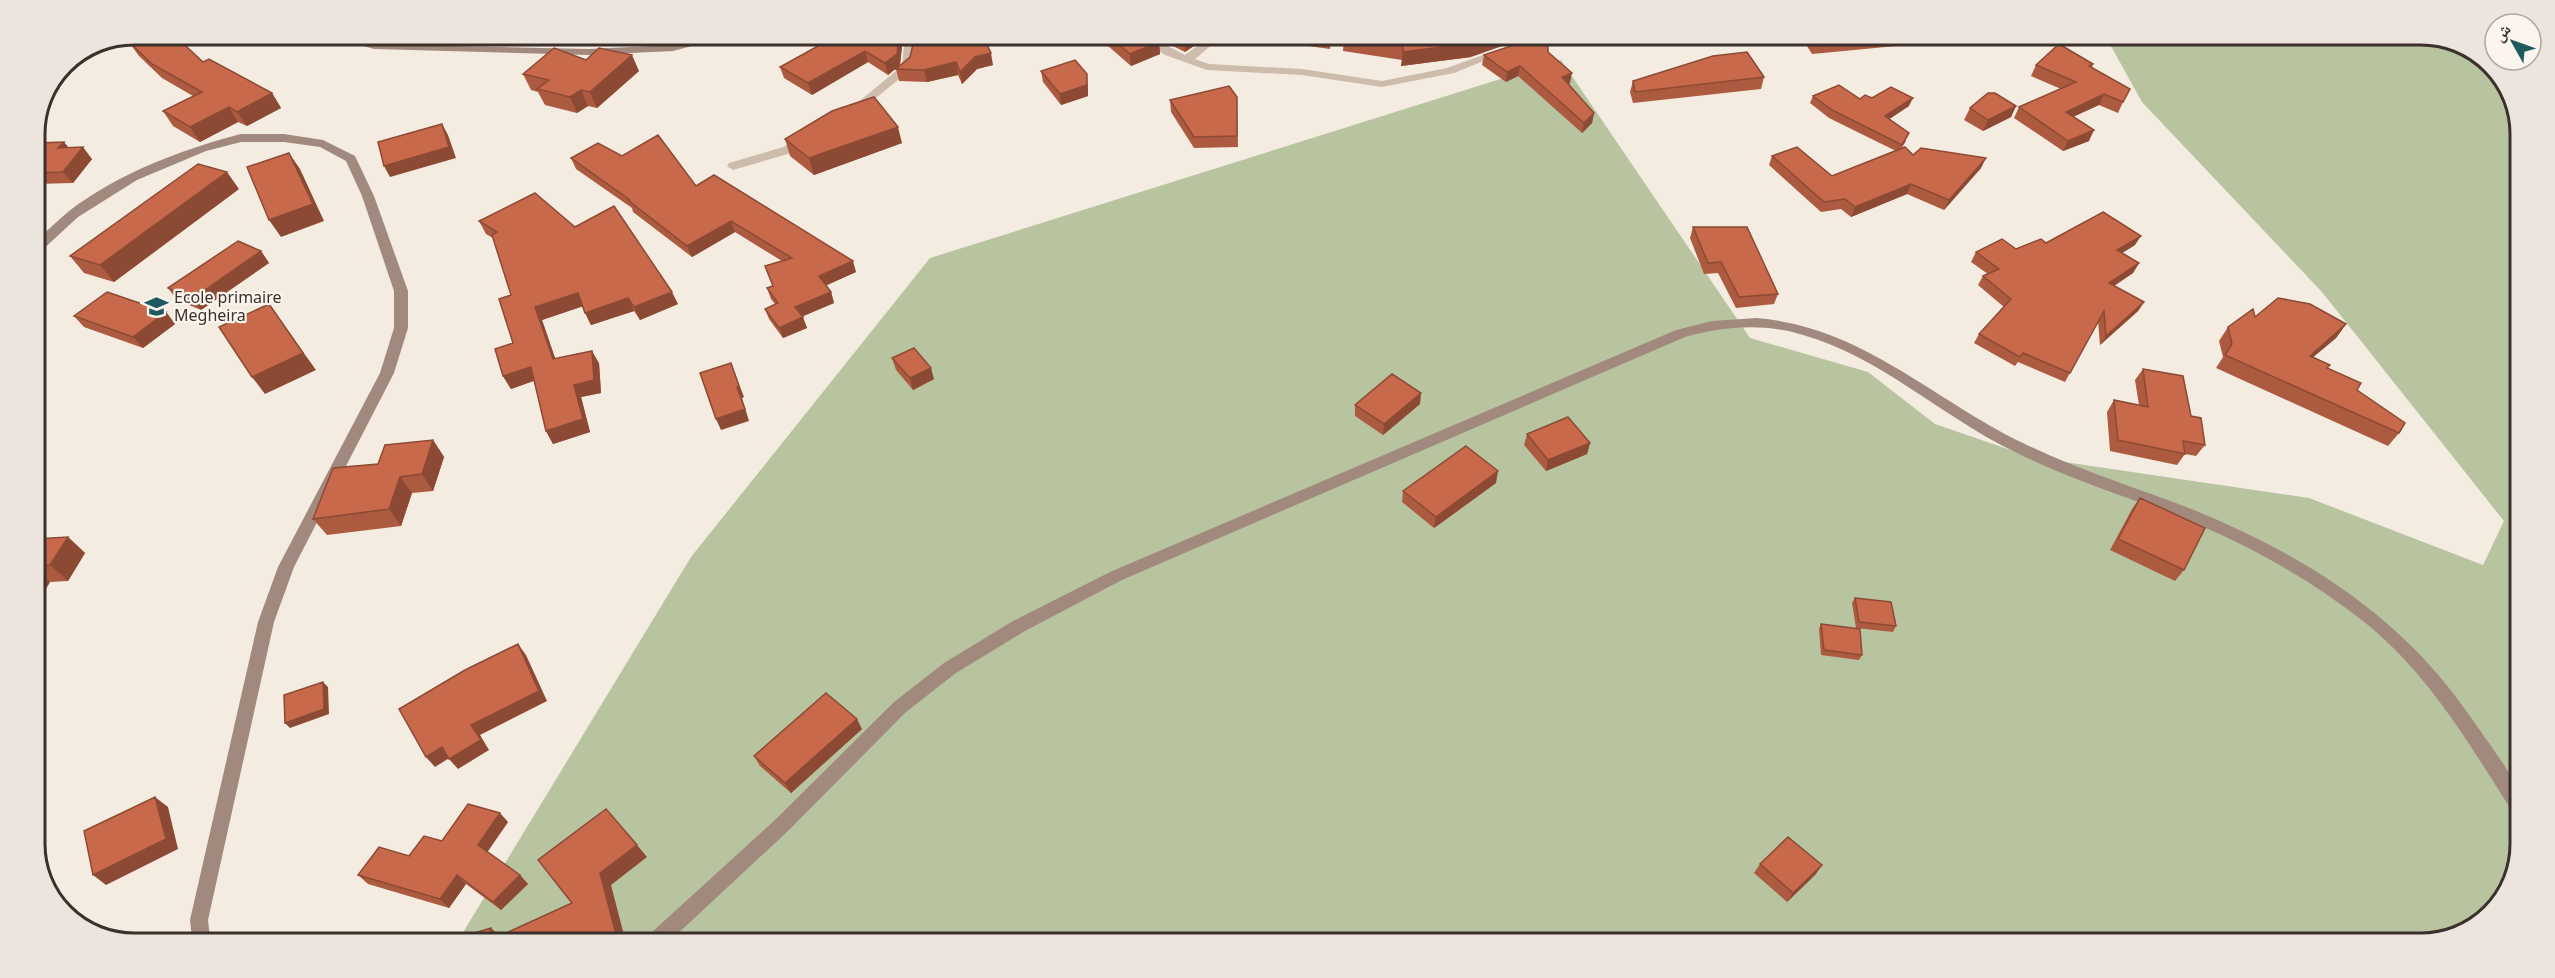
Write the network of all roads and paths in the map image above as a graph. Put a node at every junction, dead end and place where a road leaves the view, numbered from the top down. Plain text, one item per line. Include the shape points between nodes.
1 (370, 45) edge
2 (686, 45) edge
3 (911, 45) edge
4 (1156, 45) edge
5 (1205, 45) edge
6 (1520, 45) edge
7 (1187, 59) junction
8 (842, 117) edge
9 (815, 134) edge
10 (732, 166) dead end
11 (45, 240) edge
12 (2510, 793) edge
13 (200, 933) edge
14 (665, 933) edge

1 - 2 main road via 589,52
3 - 8 street via 907,67
4 - 7 street
5 - 7 street
6 - 7 street via 1450,71 1382,84 1302,72 1207,67
9 - 10 street via 787,150
11 - 13 main road via 74,214 133,177 201,148 242,138 284,138 323,144 351,159 401,291 401,328 387,373 286,567 266,622 199,920
12 - 14 main road via 2430,673 2389,633 2281,556 2209,523 2016,447 1861,352 1805,330 1754,321 1717,322 1681,333 1116,576 1019,626 950,668 900,707 782,825

